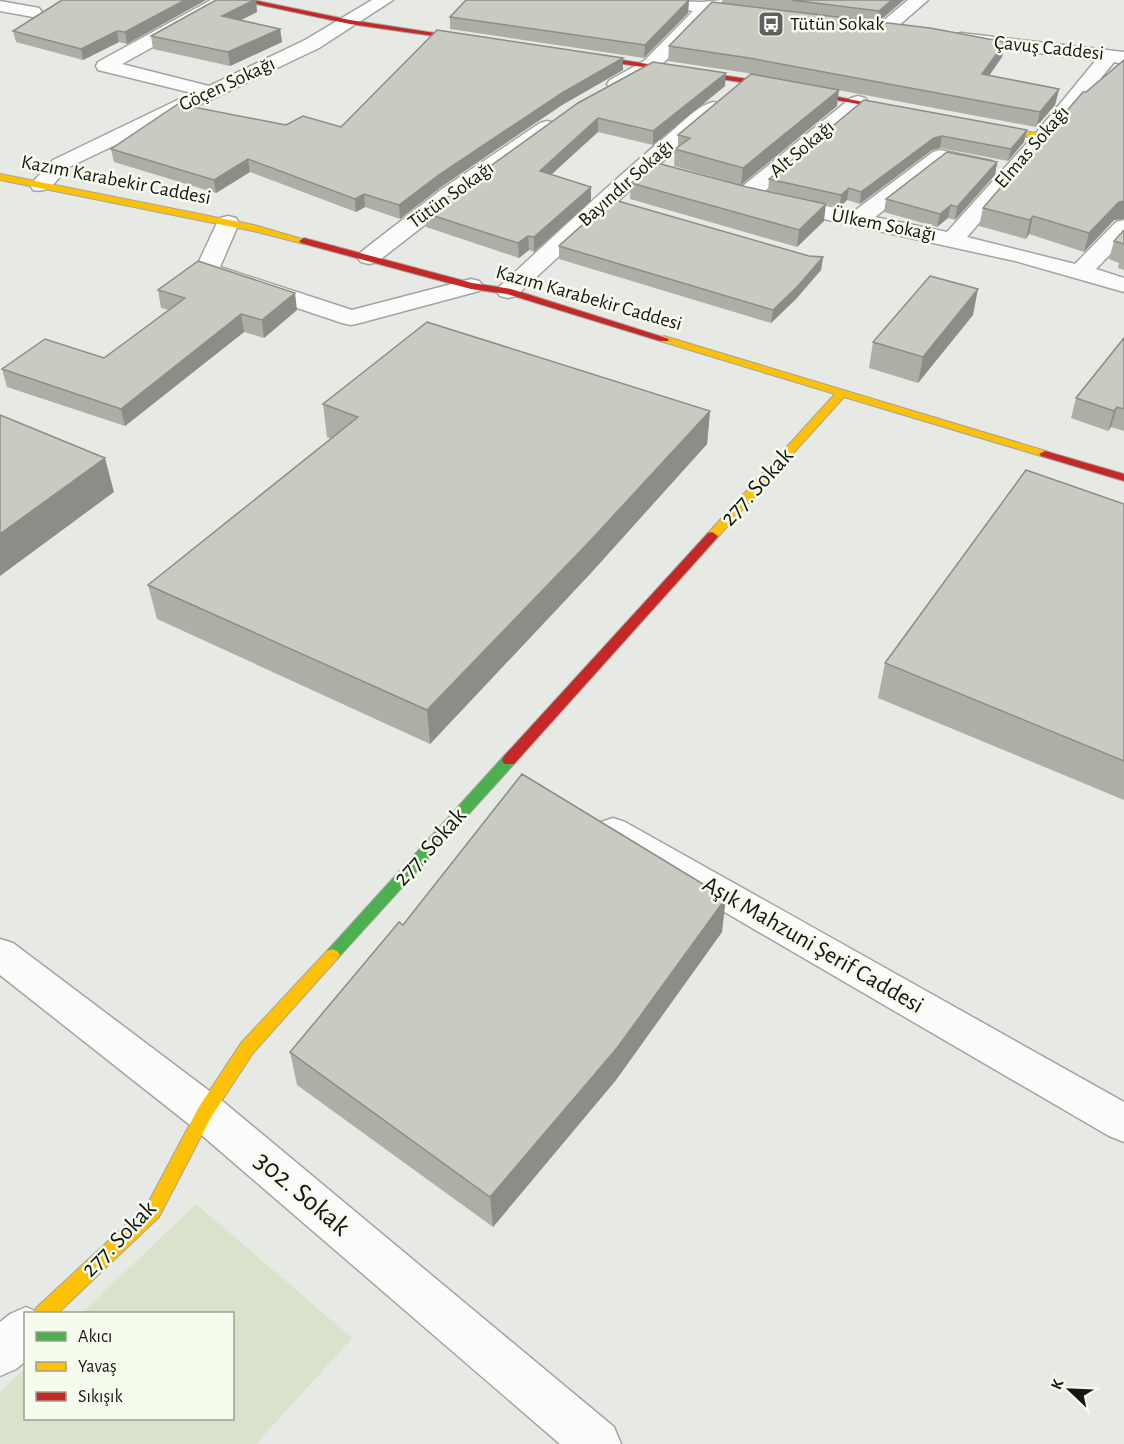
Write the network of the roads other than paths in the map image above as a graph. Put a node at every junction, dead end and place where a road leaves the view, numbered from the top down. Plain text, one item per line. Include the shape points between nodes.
1 (224, 0) edge
2 (242, 0) edge
3 (384, 0) edge
4 (653, 0) edge
5 (919, 0) edge
6 (710, 4) edge
7 (0, 6) edge
8 (33, 12) dead end
9 (771, 18) edge
10 (350, 22) junction
11 (860, 28) edge
12 (882, 30) junction
13 (906, 32) edge
14 (941, 36) edge
15 (486, 42) edge
16 (564, 53) edge
17 (1117, 56) edge
18 (651, 65) junction
19 (747, 81) junction
20 (210, 92) junction
21 (600, 94) edge
22 (858, 102) junction
23 (915, 113) edge
24 (561, 117) edge
25 (973, 124) edge
26 (1043, 137) junction
27 (644, 167) junction
28 (1013, 170) junction
29 (666, 173) edge
30 (0, 177) edge
31 (41, 185) junction
32 (723, 189) edge
33 (746, 195) junction
34 (605, 201) junction
35 (627, 208) edge
36 (856, 220) junction
37 (228, 223) junction
38 (1124, 227) edge
39 (953, 238) junction
40 (369, 257) junction
41 (1080, 272) junction
42 (1124, 285) edge
43 (471, 286) junction
44 (508, 291) junction
45 (841, 394) junction
46 (1124, 478) edge
47 (585, 815) edge
48 (0, 954) edge
49 (205, 1112) junction
50 (1124, 1123) edge
51 (45, 1312) edge
52 (24, 1332) edge
53 (0, 1353) edge
54 (597, 1444) edge

1 - 20 street via 105,66
2 - 10 street
3 - 10 street, Göçen Sokağı
4 - 6 street
5 - 12 street
6 - 9 street
6 - 18 street
7 - 8 street
10 - 15 street
10 - 20 street, Göçen Sokağı
11 - 12 street
12 - 13 street
14 - 17 street, Çavuş Caddesi
16 - 18 street
17 - 26 street, Elmas Sokağı
18 - 19 street
18 - 21 street
19 - 22 street
19 - 27 street, Bayındır Sokağı
20 - 31 street, Göçen Sokağı via 60,164
22 - 23 street
22 - 33 street, Alt Sokağı
24 - 40 street, Tütün Sokağı via 450,194
25 - 26 street
26 - 28 street, Elmas Sokağı
27 - 29 street
27 - 34 street, Bayındır Sokağı
28 - 36 street via 940,156
28 - 39 street, Elmas Sokağı
30 - 31 street, Kazım Karabekir Caddesi
31 - 37 street, Kazım Karabekir Caddesi
32 - 33 street, Ülkem Sokağı
33 - 36 street, Ülkem Sokağı
34 - 35 street
34 - 44 street, Bayındır Sokağı
36 - 39 street, Ülkem Sokağı
37 - 40 street, Kazım Karabekir Caddesi
37 - 43 street via 207,270 351,318
38 - 41 street
39 - 41 street, Ülkem Sokağı
40 - 43 street, Kazım Karabekir Caddesi
41 - 42 street, Ülkem Sokağı
43 - 44 street, Kazım Karabekir Caddesi
44 - 45 street, Kazım Karabekir Caddesi
45 - 46 street, Kazım Karabekir Caddesi
45 - 49 street, 277. Sokak via 518,776 247,1048
47 - 50 street, Aşık Mahzuni Şerif Caddesi
48 - 49 street, 302. Sokak
49 - 51 street, 277. Sokak via 153,1211
49 - 54 street, 302. Sokak
52 - 53 street

